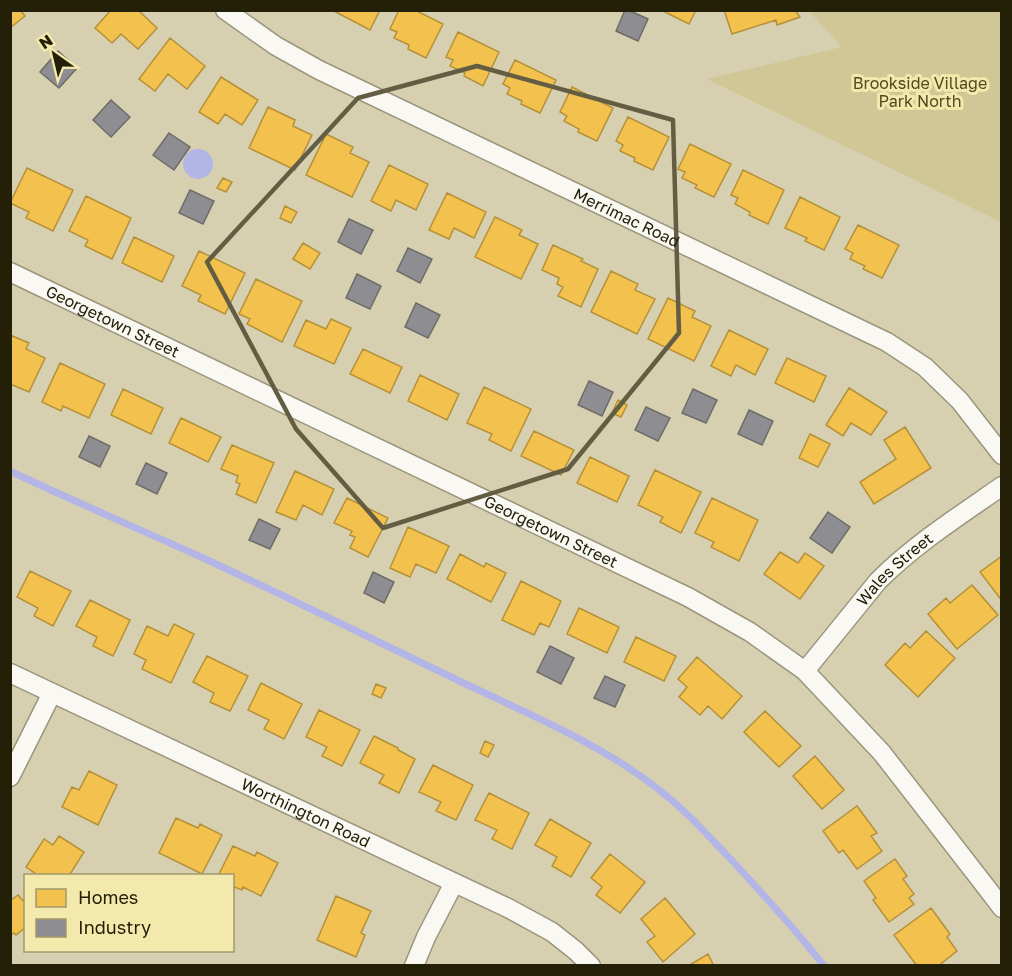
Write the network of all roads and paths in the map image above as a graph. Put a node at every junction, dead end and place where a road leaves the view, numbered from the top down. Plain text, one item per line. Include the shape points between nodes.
1 (225, 10) edge
2 (10, 272) edge
3 (1002, 455) edge
4 (1002, 486) edge
5 (805, 671) junction
6 (10, 673) edge
7 (52, 693) junction
8 (10, 777) edge
9 (994, 882) edge
10 (454, 883) junction
11 (1002, 908) edge
12 (414, 966) edge
13 (591, 966) edge

1 - 3 street, Merrimac Road via 319,70 887,342 925,368 960,400
2 - 5 street, Georgetown Street via 688,597 750,632
4 - 5 street, Wales Street via 892,567
5 - 9 street, Georgetown Street
6 - 7 street, Worthington Road
7 - 8 street
7 - 10 street, Worthington Road
9 - 11 street, Georgetown Street
10 - 12 street
10 - 13 street, Worthington Road via 552,932

